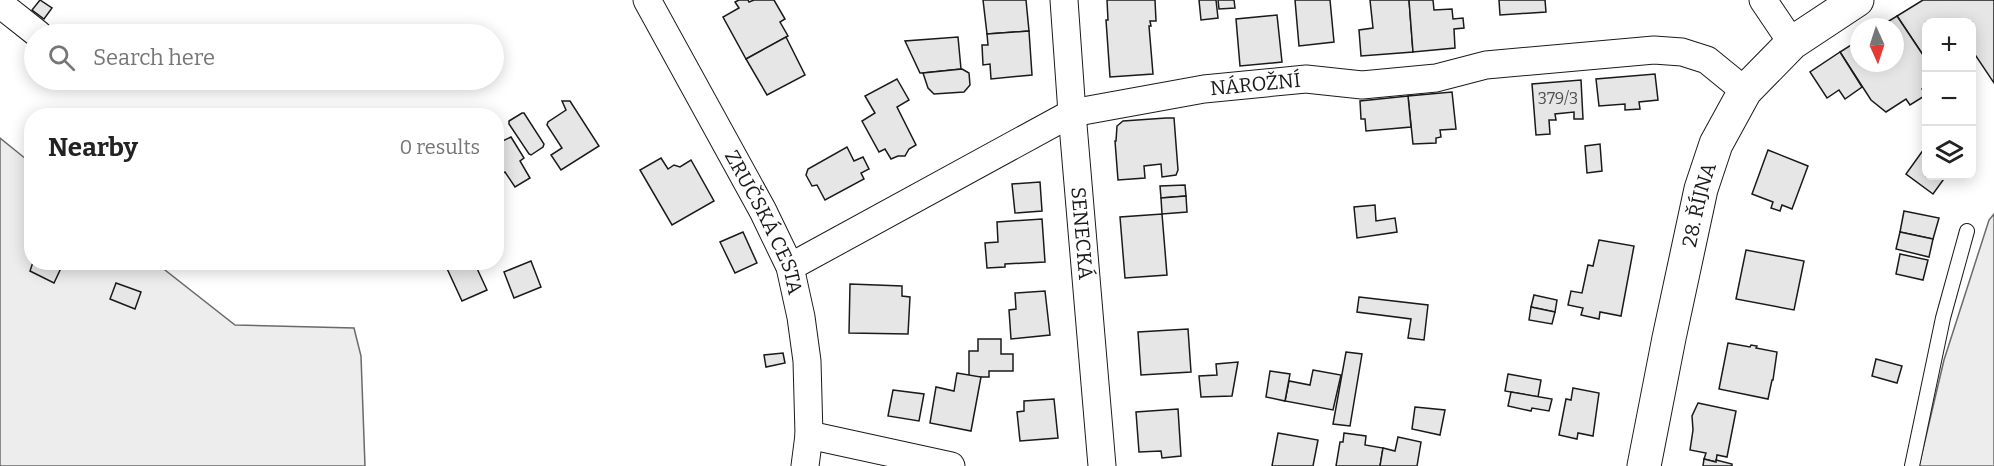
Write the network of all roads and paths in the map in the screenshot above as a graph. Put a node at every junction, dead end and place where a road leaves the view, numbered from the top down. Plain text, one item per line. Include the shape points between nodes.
1 (647, 0) edge
2 (1064, 0) edge
3 (1763, 0) edge
4 (1857, 0) edge
5 (0, 4) edge
6 (25, 24) edge
7 (1792, 43) junction
8 (1745, 91) junction
9 (1072, 113) junction
10 (1967, 231) dead end
11 (790, 267) junction
12 (809, 435) junction
13 (806, 466) edge
14 (951, 466) edge
15 (1102, 466) edge
16 (1644, 466) edge
17 (1912, 466) edge

1 - 11 street, ZRUČSKÁ CESTA
2 - 9 street, SENECKÁ
3 - 7 street
4 - 7 main road, 28. ŘÍJNA
5 - 6 street
7 - 8 main road, 28. ŘÍJNA
8 - 9 street, NÁROŽNÍ via 1707,60 1682,52 1654,50 1486,64 1436,78 1362,85 1306,79 1204,89
8 - 16 main road, 28. ŘÍJNA via 1716,144 1701,189
9 - 11 street, NÁROŽNÍ
9 - 15 street, SENECKÁ
10 - 17 lane via 1943,318
11 - 12 street, ZRUČSKÁ CESTA via 807,361
12 - 13 street, ZRUČSKÁ CESTA
12 - 14 street

